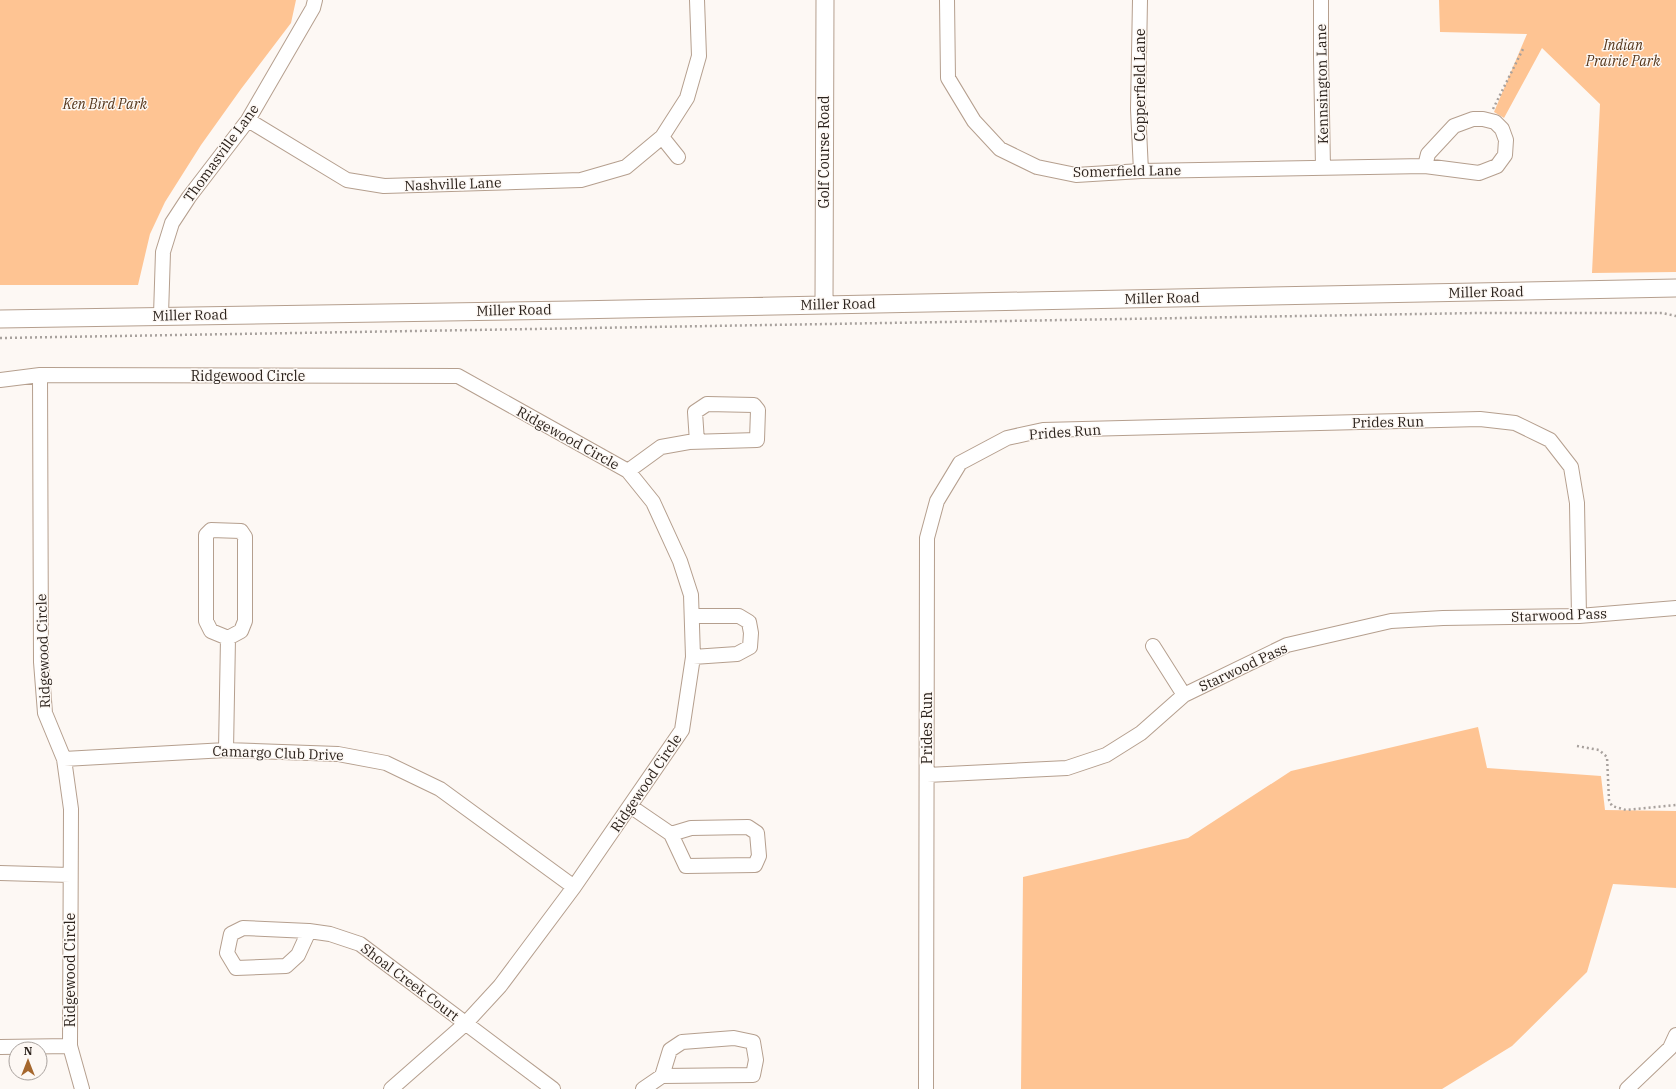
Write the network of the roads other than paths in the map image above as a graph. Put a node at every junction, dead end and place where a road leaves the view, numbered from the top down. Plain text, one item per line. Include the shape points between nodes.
1 (315, 0) edge
2 (697, 0) edge
3 (825, 0) edge
4 (947, 0) edge
5 (1140, 0) edge
6 (1322, 0) edge
7 (248, 120) junction
8 (662, 137) junction
9 (678, 158) dead end
10 (1426, 166) junction
11 (1323, 168) junction
12 (1141, 171) junction
13 (1676, 288) edge
14 (824, 304) junction
15 (161, 315) junction
16 (0, 319) edge
17 (40, 375) junction
18 (0, 380) edge
19 (696, 442) junction
20 (628, 471) junction
21 (1676, 608) edge
22 (692, 616) junction
23 (1579, 616) junction
24 (228, 638) junction
25 (1153, 646) dead end
26 (693, 658) junction
27 (1184, 696) junction
28 (226, 750) junction
29 (64, 759) junction
30 (927, 775) junction
31 (630, 806) junction
32 (671, 834) junction
33 (0, 873) edge
34 (70, 875) junction
35 (574, 887) junction
36 (309, 931) junction
37 (465, 1024) junction
38 (70, 1046) junction
39 (1674, 1046) edge
40 (0, 1047) edge
41 (662, 1076) junction
42 (82, 1089) edge
43 (391, 1089) edge
44 (552, 1089) edge
45 (643, 1089) edge
46 (926, 1089) edge
47 (1627, 1089) edge

1 - 7 street, Thomasville Lane via 313,8
2 - 8 street, Nashville Lane via 699,56 687,98
3 - 14 street, Golf Course Road
4 - 12 street, Somerfield Lane via 948,78 974,121 1000,149 1037,167 1076,174
5 - 12 street, Copperfield Lane via 1138,109
6 - 11 street, Kennsington Lane
7 - 8 street, Nashville Lane via 347,180 384,186 581,180 626,167
7 - 15 street, Thomasville Lane via 172,223 163,252
8 - 9 street
10 - 10 street, Somerfield Lane via 1478,173 1497,166 1504,155 1506,140 1502,129 1495,122 1473,119 1454,126 1428,154
10 - 11 street, Somerfield Lane
11 - 12 street, Somerfield Lane
13 - 14 street, Miller Road
14 - 15 street, Miller Road
15 - 16 street, Miller Road
17 - 18 street, Ridgewood Circle
17 - 20 street, Ridgewood Circle via 458,376
17 - 29 street, Ridgewood Circle via 41,662 45,713
19 - 19 street via 757,440 758,410 754,405 707,404 696,412
19 - 20 street via 661,447
20 - 22 street, Ridgewood Circle via 653,502 680,561 691,595
21 - 23 street, Starwood Pass
22 - 26 street, Ridgewood Circle
22 - 26 street via 739,616 749,622 751,633 750,647 737,654
23 - 27 street, Starwood Pass via 1391,621 1286,645
23 - 30 street, Prides Run via 1577,503 1571,467 1550,440 1516,423 1480,419 1043,430 1008,438 960,463 937,501 927,538
24 - 24 street via 212,631 206,621 206,535 212,530 241,531 245,537 245,621 241,631
24 - 28 street
25 - 27 street
26 - 31 street, Ridgewood Circle via 682,730
27 - 30 street, Starwood Pass via 1141,733 1106,755 1067,768
28 - 29 street, Camargo Club Drive
28 - 35 street, Camargo Club Drive via 338,754 386,763 440,789
29 - 34 street, Ridgewood Circle via 71,809
30 - 46 street, Prides Run
31 - 32 street
31 - 35 street, Ridgewood Circle
32 - 32 street via 691,828 748,827 757,833 759,856 755,865 686,866
33 - 34 street
34 - 38 street, Ridgewood Circle
35 - 37 street, Ridgewood Circle via 500,986
36 - 36 street, Shoal Creek Court via 243,928 231,934 227,953 236,968 286,966 298,955
36 - 37 street, Shoal Creek Court via 330,934 360,944
37 - 43 street, Ridgewood Circle
37 - 44 street, Shoal Creek Court
38 - 40 street
38 - 42 street, Ridgewood Circle
39 - 47 street
41 - 41 street via 753,1075 756,1060 753,1042 734,1038 682,1042 670,1050
41 - 45 street

